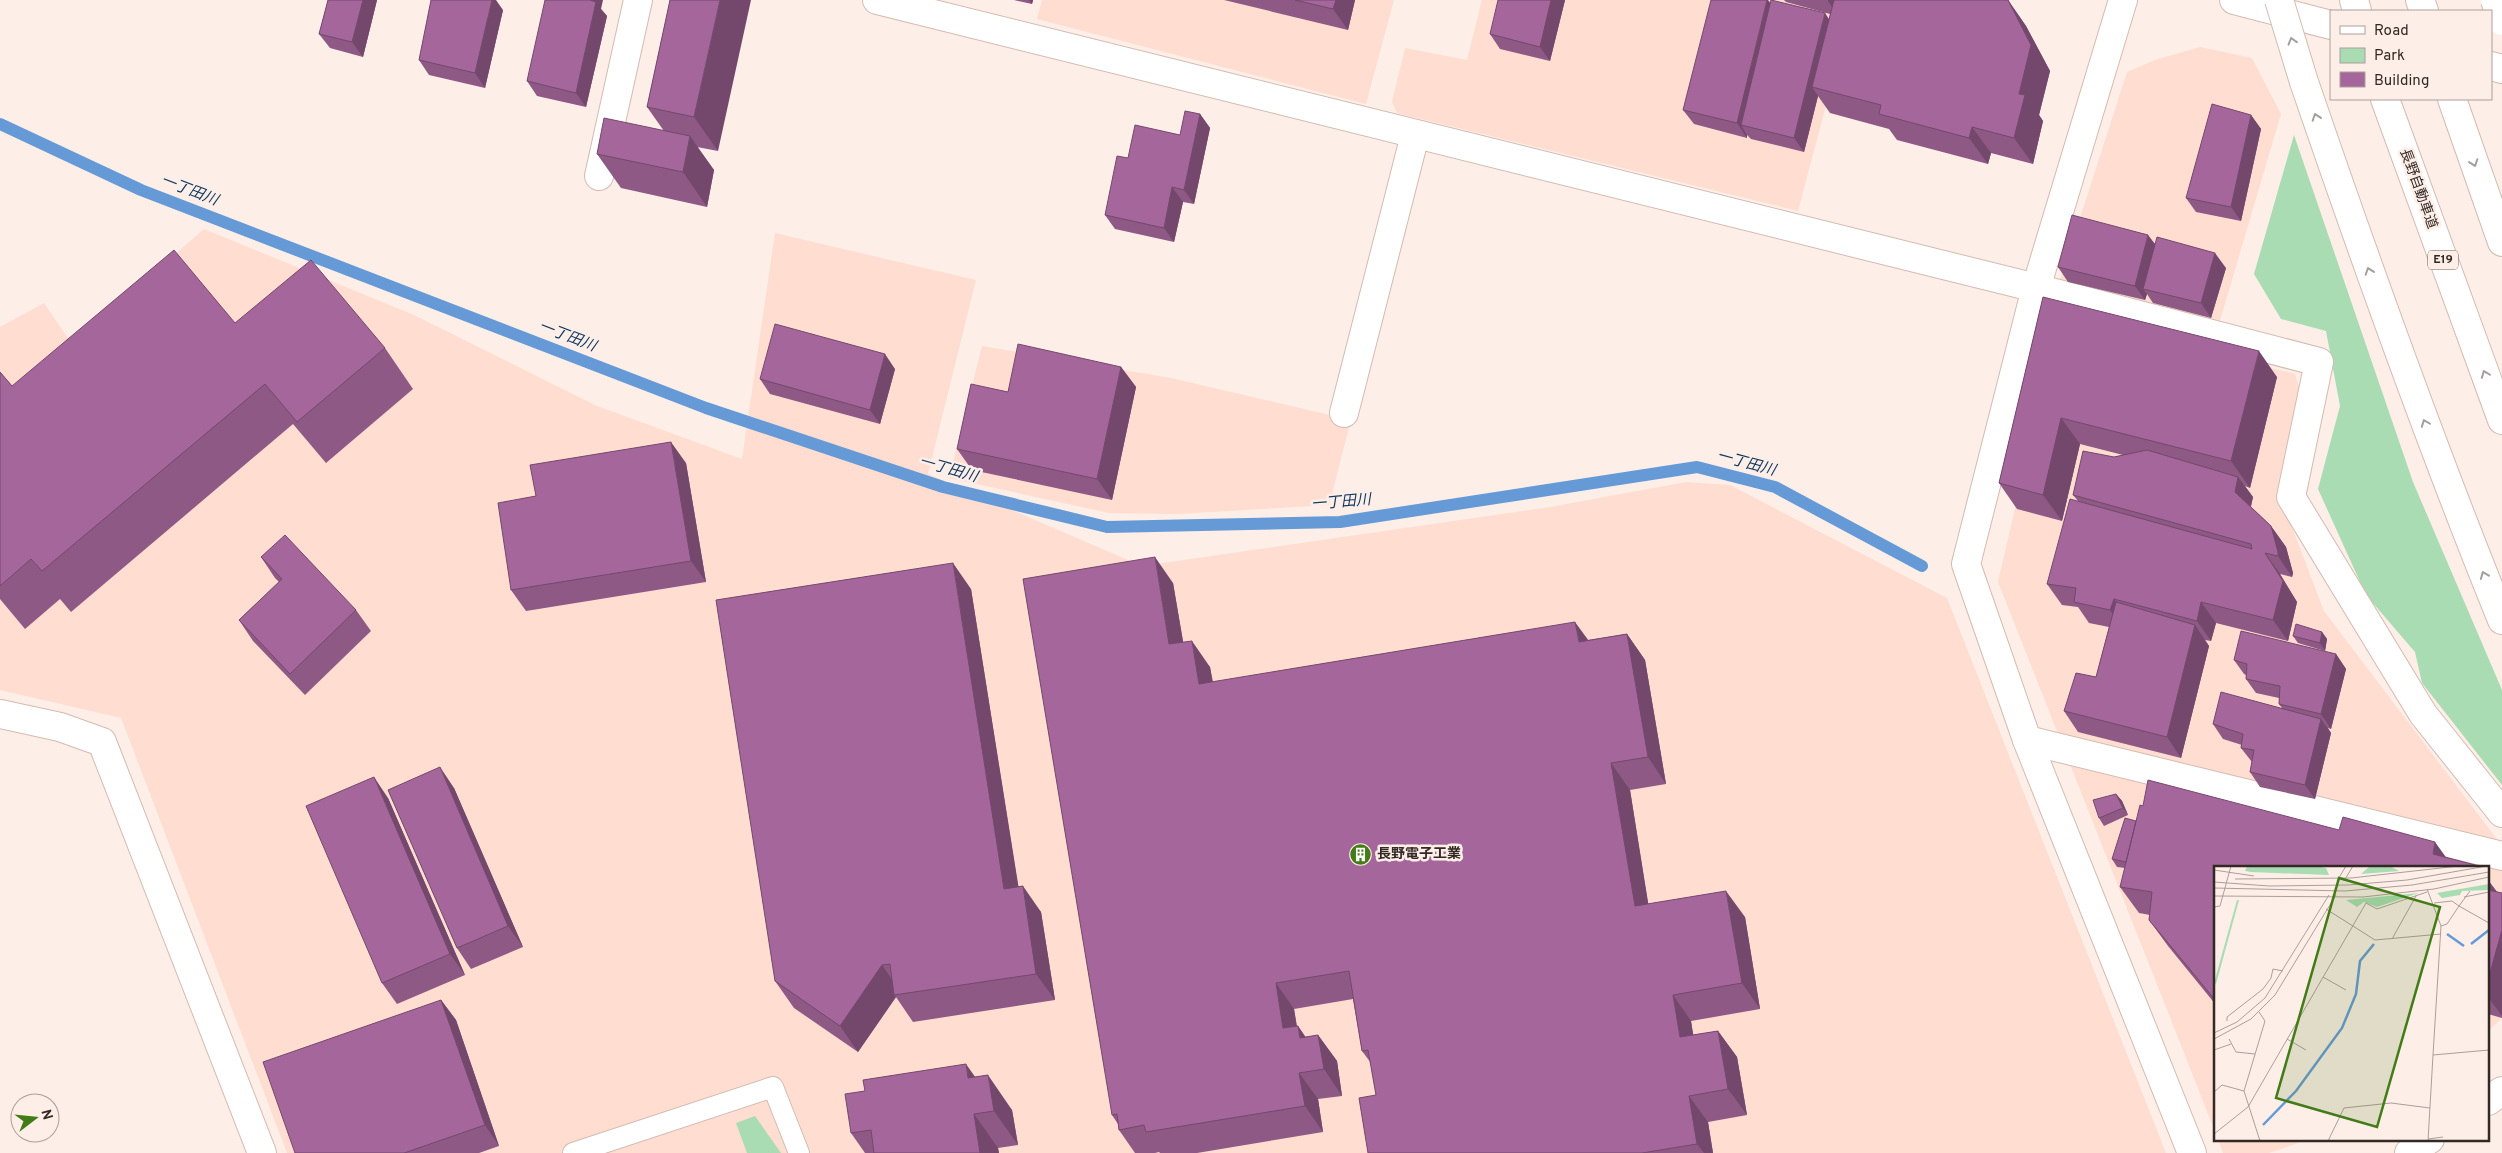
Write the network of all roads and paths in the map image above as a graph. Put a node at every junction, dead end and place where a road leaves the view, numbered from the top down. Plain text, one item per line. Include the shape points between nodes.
1 (638, 0) edge
2 (877, 0) edge
3 (2122, 0) edge
4 (2234, 0) edge
5 (2279, 0) edge
6 (2494, 0) edge
7 (2502, 2) edge
8 (2502, 21) edge
9 (2330, 25) edge
10 (2386, 100) edge
11 (2455, 108) edge
12 (1415, 135) junction
13 (599, 176) edge
14 (2502, 242) edge
15 (2036, 288) junction
16 (1344, 413) dead end
17 (2502, 420) edge
18 (2502, 620) edge
19 (0, 714) edge
20 (2027, 740) junction
21 (2502, 814) edge
22 (2502, 856) edge
23 (2502, 1091) edge
24 (2490, 1100) edge
25 (2428, 1140) edge
26 (262, 1153) edge
27 (573, 1153) edge
28 (799, 1153) edge
29 (2192, 1153) edge
30 (2409, 1153) edge

1 - 13 main road
2 - 12 main road
3 - 15 main road
4 - 9 main road
18 -> 5 main road, bridge via 2381,306
6 - 7 main road
6 - 8 main road, bridge
17 -> 10 main road, 長野自動車道 / E19
11 -> 14 main road
12 - 15 main road
12 - 16 main road
15 - 20 main road via 1966,564
15 - 21 main road via 2319,362 2291,497 2423,714
19 - 26 main road via 60,727 102,742
20 - 22 main road
20 - 29 main road
23 - 24 main road
25 - 30 main road
27 - 28 lane via 773,1087

